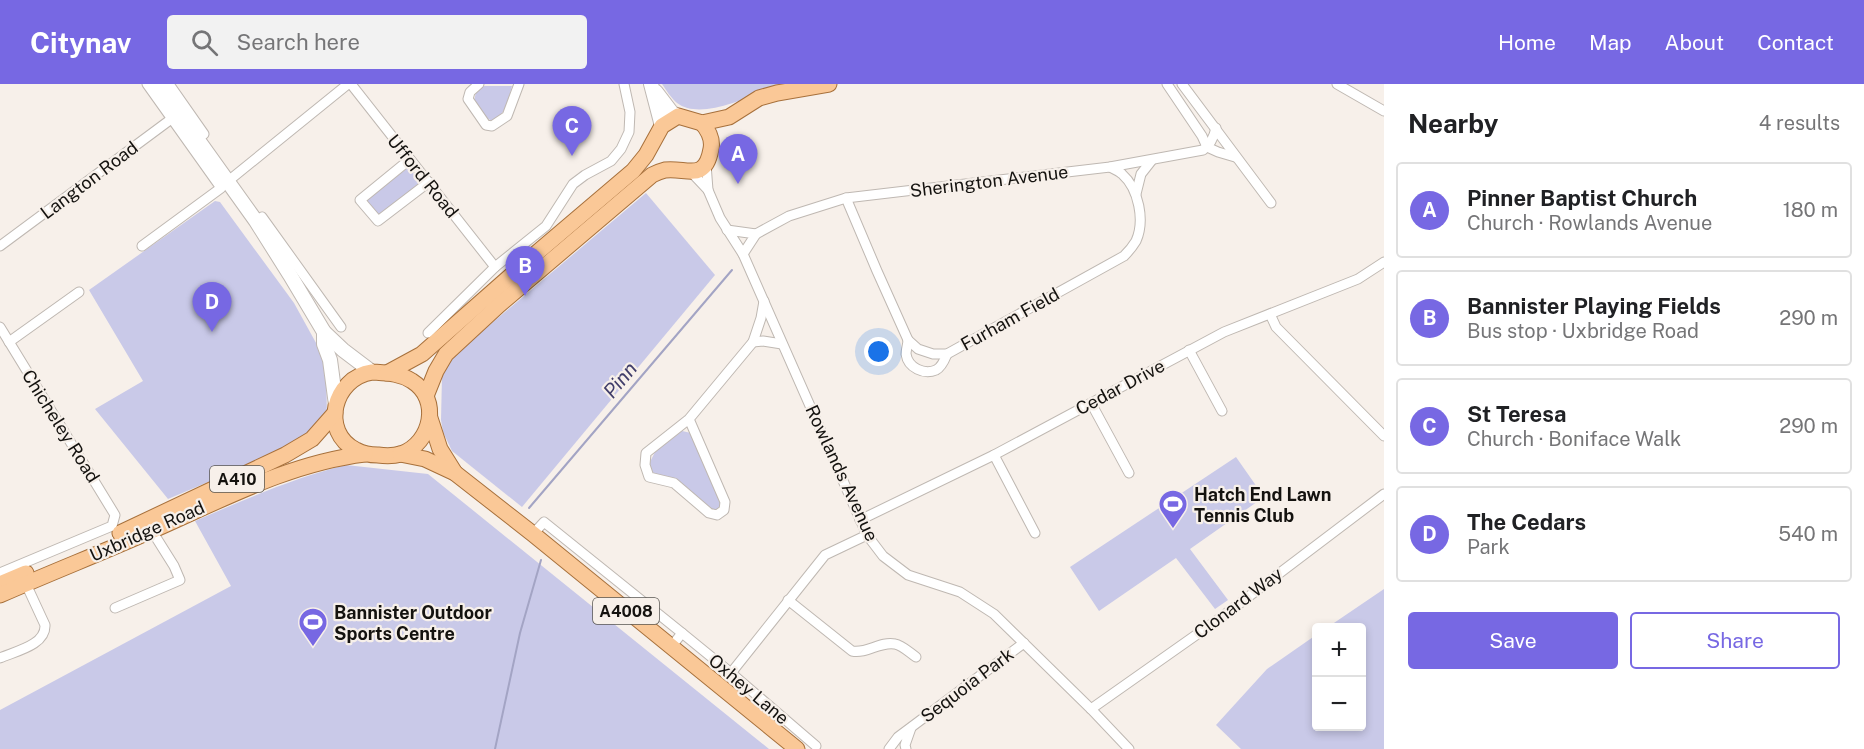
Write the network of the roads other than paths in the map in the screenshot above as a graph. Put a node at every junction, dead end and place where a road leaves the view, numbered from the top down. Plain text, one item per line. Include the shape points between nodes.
1 (147, 84) edge
2 (158, 84) edge
3 (169, 84) edge
4 (350, 84) edge
5 (479, 84) edge
6 (519, 84) edge
7 (624, 84) edge
8 (829, 84) edge
9 (1167, 84) edge
10 (1182, 84) edge
11 (1337, 84) edge
12 (652, 86) edge
13 (1384, 111) edge
14 (175, 116) junction
15 (678, 116) junction
16 (729, 117) junction
17 (702, 123) junction
18 (662, 126) junction
19 (1215, 128) junction
20 (200, 137) junction
21 (711, 138) junction
22 (655, 141) junction
23 (1207, 147) junction
24 (1235, 157) junction
25 (409, 160) junction
26 (1152, 160) junction
27 (706, 164) junction
28 (1110, 167) junction
29 (667, 170) junction
30 (691, 172) junction
31 (429, 182) junction
32 (224, 185) junction
33 (708, 190) junction
34 (1136, 194) junction
35 (846, 198) junction
36 (1271, 203) dead end
37 (256, 221) junction
38 (727, 230) junction
39 (756, 234) junction
40 (0, 246) edge
41 (142, 246) dead end
42 (743, 254) junction
43 (1384, 262) edge
44 (495, 267) junction
45 (79, 292) dead end
46 (764, 301) junction
47 (327, 308) junction
48 (1270, 314) junction
49 (314, 316) junction
50 (0, 327) edge
51 (341, 327) dead end
52 (324, 332) junction
53 (428, 333) dead end
54 (908, 339) junction
55 (9, 342) junction
56 (753, 342) junction
57 (782, 344) junction
58 (1189, 350) junction
59 (947, 354) junction
60 (380, 373) junction
61 (426, 396) junction
62 (1091, 403) junction
63 (336, 409) junction
64 (1222, 411) dead end
65 (430, 418) junction
66 (689, 419) junction
67 (1384, 436) edge
68 (365, 454) junction
69 (400, 454) junction
70 (994, 455) junction
71 (454, 473) junction
72 (1129, 474) dead end
73 (1384, 494) edge
74 (860, 520) junction
75 (152, 531) junction
76 (1035, 533) dead end
77 (533, 534) junction
78 (867, 535) junction
79 (0, 573) edge
80 (0, 584) edge
81 (26, 584) junction
82 (0, 596) edge
83 (788, 600) junction
84 (115, 608) dead end
85 (682, 633) junction
86 (1024, 643) junction
87 (671, 647) junction
88 (916, 657) dead end
89 (0, 658) edge
90 (731, 673) junction
91 (1091, 709) junction
92 (911, 728) junction
93 (816, 746) dead end
94 (797, 749) edge
95 (889, 749) edge
96 (906, 749) edge
97 (1128, 749) edge

1 - 14 street
2 - 14 street
3 - 20 street
4 - 25 street, Ufford Road
4 - 32 street
5 - 6 street via 468,99 486,125 492,126 507,116
7 - 44 street via 630,112 621,150 573,184 546,226
8 - 16 main road via 777,93
9 - 23 street
10 - 19 street
11 - 13 street
12 - 15 street
12 - 18 street
14 - 20 street
14 - 32 street
14 - 40 street, Langton Road
15 - 17 main road
15 - 18 main road
16 - 17 main road
16 - 21 main road
17 - 21 main road
18 - 22 main road
19 - 23 street
19 - 24 street
20 - 32 street
21 - 27 main road
22 - 29 main road via 656,155
22 - 60 main road via 633,171 434,345
23 - 24 street
23 - 26 street, Sherington Avenue
24 - 36 street
25 - 31 street, Ufford Road
25 - 31 street via 360,200 378,222
26 - 28 street, Sherington Avenue
26 - 34 street via 1142,174
27 - 30 main road
27 - 33 street
28 - 34 street via 1122,173
28 - 35 street, Sherington Avenue
29 - 30 main road
29 - 61 main road via 652,175 446,354
30 - 33 street, Rowlands Avenue
31 - 44 street, Ufford Road
32 - 37 street
32 - 41 street
33 - 38 street, Rowlands Avenue
34 - 59 street, Furham Field via 1141,219 1136,241 1124,256
35 - 39 street, Sherington Avenue via 789,216
35 - 54 street
37 - 47 street via 262,217
37 - 49 street
38 - 39 street
38 - 42 street, Rowlands Avenue
39 - 42 street, Sherington Avenue
42 - 46 street, Rowlands Avenue
43 - 48 street, Cedar Drive via 1358,279
44 - 53 street
45 - 55 street
46 - 56 street
46 - 57 street, Rowlands Avenue
47 - 49 street
47 - 51 street
48 - 58 street, Cedar Drive
48 - 67 street via 1276,327
49 - 52 street
50 - 55 street, Chicheley Road
52 - 60 street via 343,350
52 - 63 street
54 - 59 street, Furham Field via 918,349
54 - 59 street via 906,354 916,369 936,370
55 - 79 street, Chicheley Road via 115,515 112,526
56 - 57 street
56 - 66 street
57 - 74 street, Rowlands Avenue
58 - 62 street, Cedar Drive
58 - 64 street
60 - 61 main road via 403,376
60 - 63 main road via 357,376 349,382 342,389
61 - 65 main road
62 - 70 street, Cedar Drive
62 - 72 street
63 - 68 main road via 338,428 346,443
63 - 80 main road, Uxbridge Road / A410 via 312,439 285,455 128,530
65 - 69 main road via 418,443
65 - 71 main road, Oxhey Lane / A4008 via 440,449
66 - 66 street via 725,502 724,510 717,515 709,513 674,483 650,477 645,465 646,453
68 - 69 main road
68 - 75 main road, Uxbridge Road / A410 via 279,475
69 - 71 main road, Oxhey Lane / A4008 via 425,459
70 - 74 street, Cedar Drive
70 - 76 street
71 - 77 main road, Oxhey Lane / A4008
73 - 91 street, Clonard Way via 1223,616
74 - 78 street, Rowlands Avenue
75 - 81 main road, Uxbridge Road / A410
75 - 84 street via 180,580
77 - 85 street, Oxhey Lane via 544,522
77 - 87 main road, Oxhey Lane / A4008
78 - 83 street via 825,555
78 - 86 street, Rowlands Avenue via 883,556 908,575 960,592 994,614
81 - 82 main road, Uxbridge Road / A410
81 - 89 street via 46,632 39,641
83 - 88 street via 852,651 897,644
83 - 90 street
85 - 87 street
85 - 90 street, Oxhey Lane
86 - 91 street, Rowlands Avenue
86 - 92 street, Sequoia Park
87 - 94 main road, Oxhey Lane / A4008
90 - 93 street, Oxhey Lane
91 - 97 street, Rowlands Avenue
92 - 95 street, Sequoia Park
92 - 96 street, Sequoia Park

